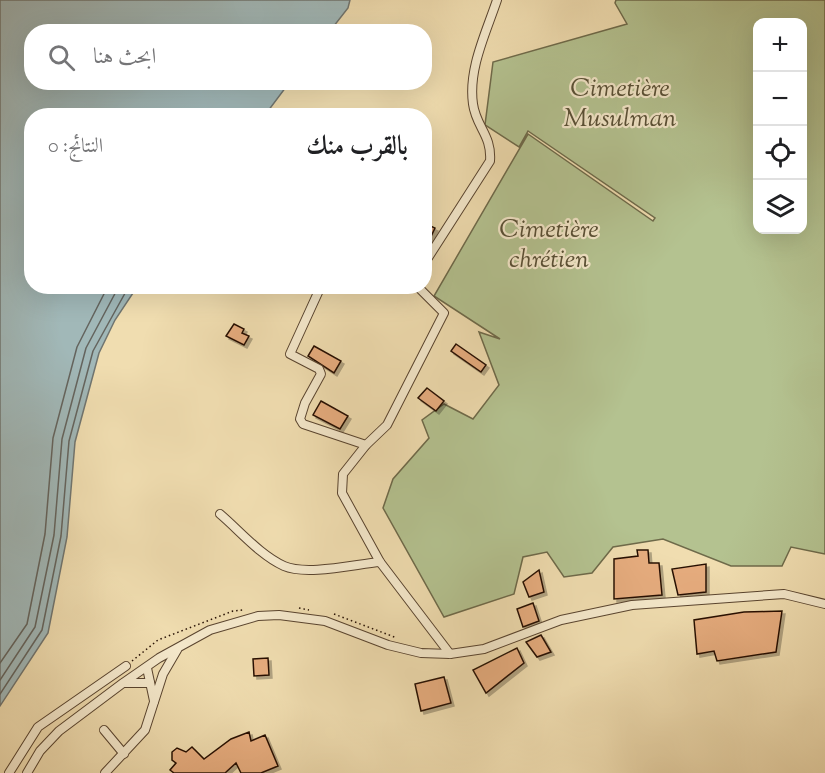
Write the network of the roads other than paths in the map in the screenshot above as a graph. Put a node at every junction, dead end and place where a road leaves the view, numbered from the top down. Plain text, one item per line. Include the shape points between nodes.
1 (497, 0) edge
2 (432, 252) edge
3 (317, 294) edge
4 (425, 294) edge
5 (366, 444) junction
6 (220, 514) dead end
7 (381, 562) junction
8 (825, 604) edge
9 (179, 647) junction
10 (450, 654) junction
11 (159, 658) junction
12 (126, 666) road end
13 (147, 668) junction
14 (163, 674) junction
15 (123, 682) junction
16 (150, 683) junction
17 (154, 701) junction
18 (104, 730) dead end
19 (124, 754) junction
20 (9, 773) edge
21 (27, 773) edge
22 (105, 773) edge

1 - 2 street via 475,67 472,89 473,107 491,147 490,161
3 - 5 street via 291,354 319,369 321,374 300,419 316,429
4 - 5 street via 444,313 387,425
5 - 7 street via 343,474 342,493
6 - 7 street via 286,567 306,570
7 - 10 street
8 - 10 street via 784,594 632,605 561,620 484,649
9 - 10 street via 210,630 258,616 279,615 325,621 420,653
9 - 11 street
9 - 14 street
11 - 13 street
11 - 14 street
12 - 20 street via 38,727
13 - 15 street
13 - 16 street
14 - 17 street
15 - 16 street
15 - 21 street via 59,731
16 - 17 street
17 - 19 street via 145,730
18 - 19 street
19 - 22 street

